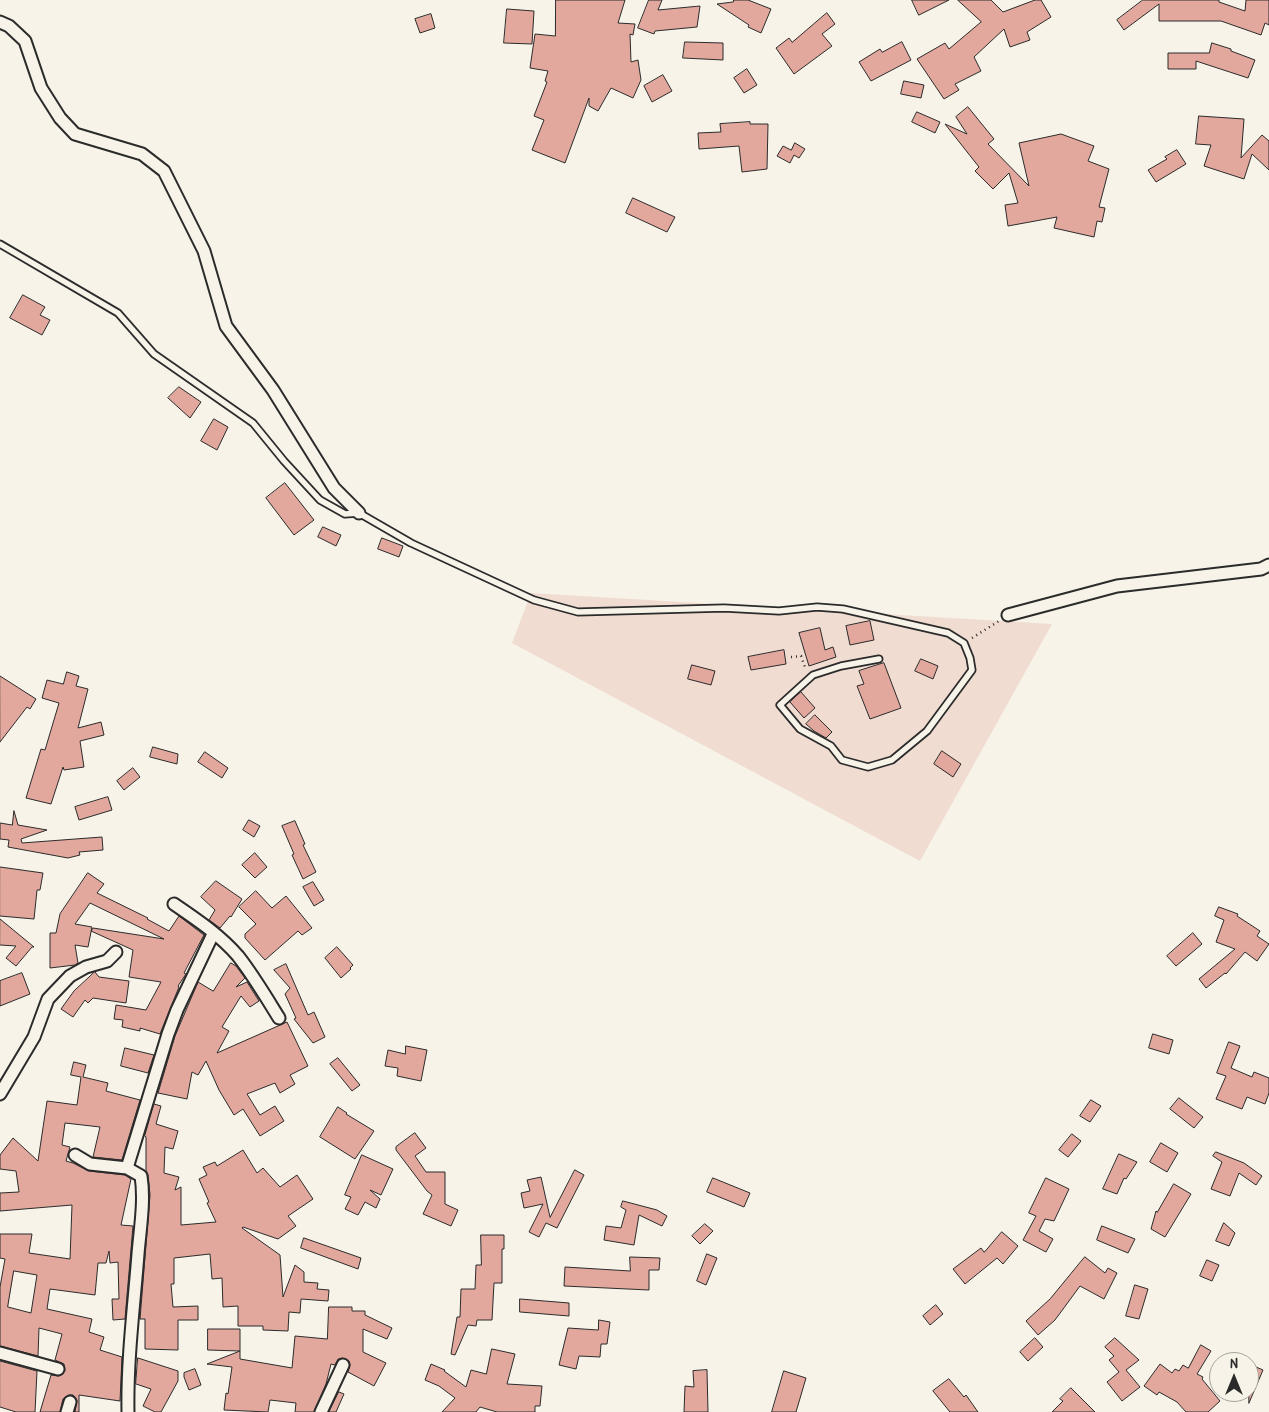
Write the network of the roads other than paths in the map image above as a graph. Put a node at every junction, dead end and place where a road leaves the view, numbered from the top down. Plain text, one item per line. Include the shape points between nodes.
1 (0, 22) edge
2 (0, 244) edge
3 (359, 513) junction
4 (1269, 565) edge
5 (1008, 614) road end
6 (880, 659) dead end
7 (174, 904) dead end
8 (213, 934) junction
9 (116, 952) dead end
10 (279, 1018) dead end
11 (0, 1094) edge
12 (75, 1155) dead end
13 (126, 1168) junction
14 (0, 1353) edge
15 (343, 1365) dead end
16 (58, 1369) dead end
17 (128, 1412) edge
18 (321, 1412) edge

1 - 3 street via 25,41 42,88 60,118 75,134 142,154 164,172 204,251 226,326 273,390 334,488
2 - 3 lane via 118,313 154,354 253,423 320,500 345,514
3 - 6 lane via 412,543 534,600 578,612 843,609 948,633 964,643 972,670 927,731 892,760 868,767 842,760 831,746 800,729 780,705 813,675
4 - 5 street via 1261,569 1117,586
7 - 8 street
8 - 10 street via 236,955
8 - 13 street via 168,1034
9 - 11 street via 107,961 70,976 48,999 34,1037
12 - 13 street via 90,1164
13 - 17 street via 141,1176 142,1185 128,1367
14 - 16 street
15 - 18 street

